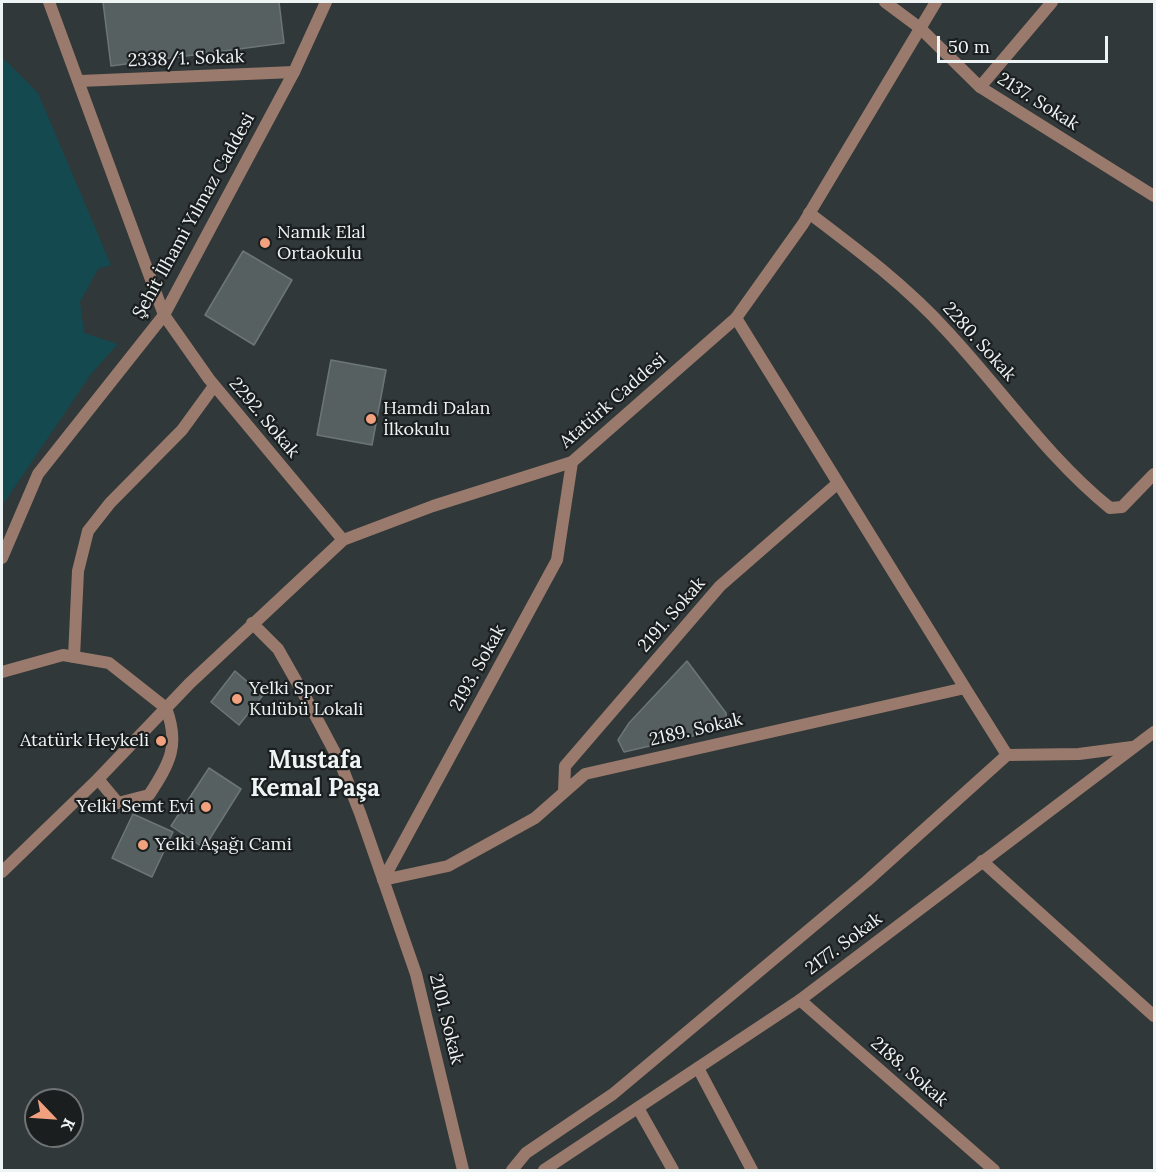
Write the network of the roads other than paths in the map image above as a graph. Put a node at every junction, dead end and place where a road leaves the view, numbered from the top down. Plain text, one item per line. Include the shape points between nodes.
1 (49, 2) edge
2 (326, 2) edge
3 (885, 2) edge
4 (936, 2) edge
5 (1052, 2) edge
6 (920, 28) junction
7 (294, 72) junction
8 (80, 81) junction
9 (980, 87) junction
10 (1155, 196) edge
11 (809, 213) junction
12 (164, 315) junction
13 (736, 318) junction
14 (214, 386) junction
15 (572, 462) junction
16 (1155, 474) edge
17 (838, 483) junction
18 (343, 540) junction
19 (2, 558) edge
20 (252, 623) junction
21 (74, 657) junction
22 (2, 672) edge
23 (965, 688) junction
24 (166, 708) junction
25 (1155, 732) edge
26 (1132, 747) junction
27 (1007, 755) junction
28 (98, 779) junction
29 (564, 792) junction
30 (982, 861) junction
31 (2, 872) edge
32 (383, 880) junction
33 (800, 1000) junction
34 (1155, 1016) edge
35 (698, 1068) junction
36 (638, 1108) junction
37 (463, 1170) edge
38 (512, 1170) edge
39 (544, 1170) edge
40 (674, 1170) edge
41 (752, 1170) edge
42 (994, 1170) edge

1 - 8 street, 2292. Sokak
2 - 7 street, Şehit İlhami Yılmaz Caddesi
3 - 6 street, 2137. Sokak
4 - 6 street, Atatürk Caddesi
5 - 9 street
6 - 9 street, 2137. Sokak
6 - 11 street, Atatürk Caddesi
7 - 8 street, 2338/1. Sokak
7 - 12 street, Şehit İlhami Yılmaz Caddesi
8 - 12 street, 2292. Sokak
9 - 10 street, 2137. Sokak
11 - 13 street, Atatürk Caddesi
11 - 16 street, 2280. Sokak via 888,273 947,330 1083,486 1110,508 1122,507
12 - 14 street, 2292. Sokak
12 - 19 street, Şehit İlhami Yılmaz Caddesi via 38,474
13 - 15 street, Atatürk Caddesi
13 - 17 street
14 - 18 street, 2292. Sokak
14 - 21 street via 182,430 88,531 78,571
15 - 18 street, Atatürk Caddesi via 433,506
15 - 32 street, 2193. Sokak via 557,560
17 - 23 street
17 - 29 street, 2191. Sokak via 720,586 565,766
18 - 20 street, Atatürk Caddesi
20 - 24 street, Atatürk Caddesi
20 - 32 street, 2101. Sokak via 278,649 340,762
21 - 22 street via 63,655
21 - 24 street via 110,663
23 - 27 street
23 - 29 street, 2189. Sokak via 585,774
24 - 28 street, Atatürk Caddesi
24 - 28 street via 174,730 169,764 149,795 118,803
25 - 26 street, 2177. Sokak
26 - 27 street via 1079,754
26 - 30 street, 2177. Sokak
27 - 38 street via 831,911 613,1094 526,1153
28 - 31 street, Atatürk Caddesi
29 - 32 street, 2189. Sokak via 535,818 448,866
30 - 33 street, 2177. Sokak
30 - 34 street
32 - 37 street, 2101. Sokak via 416,974
33 - 35 street, 2177. Sokak
33 - 42 street, 2188. Sokak
35 - 36 street, 2177. Sokak
35 - 41 street
36 - 39 street, 2177. Sokak
36 - 40 street

